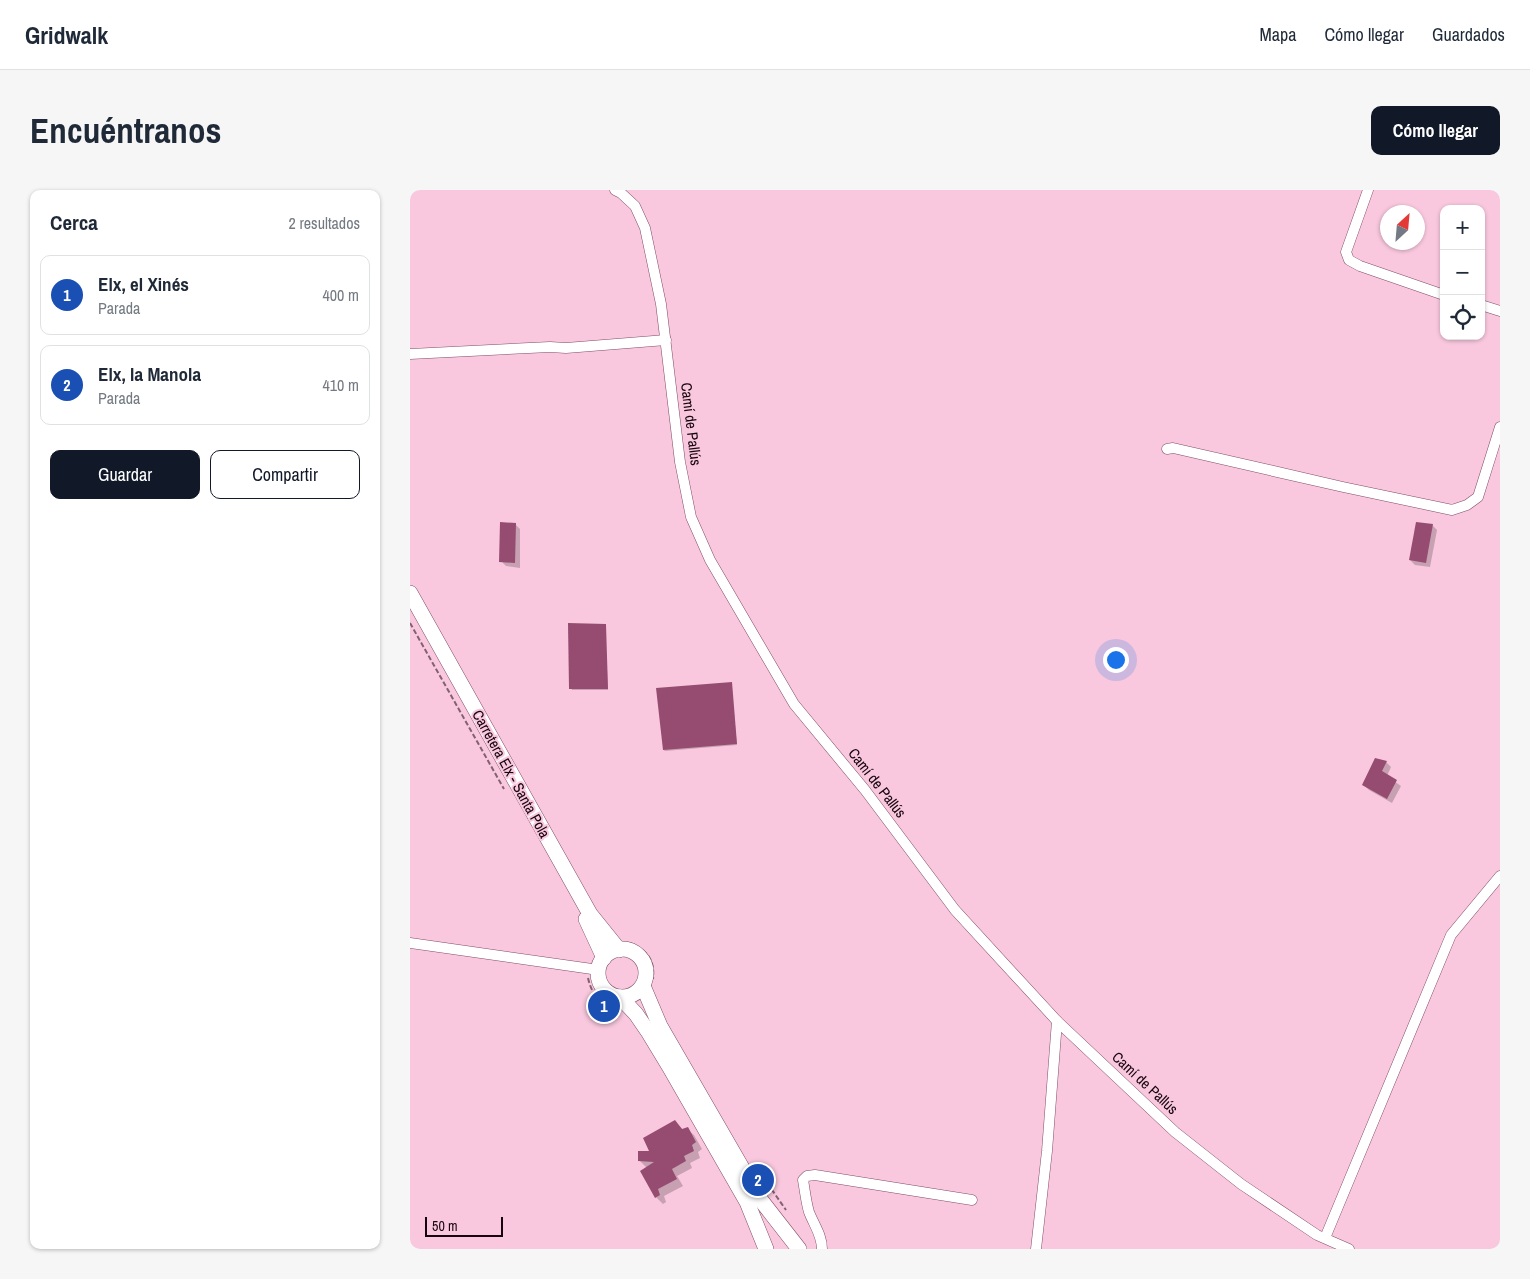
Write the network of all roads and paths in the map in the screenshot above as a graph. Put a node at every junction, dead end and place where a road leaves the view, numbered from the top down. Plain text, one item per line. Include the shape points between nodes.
1 (615, 190) edge
2 (1368, 190) edge
3 (1440, 294) edge
4 (1485, 306) edge
5 (1500, 311) edge
6 (666, 340) junction
7 (410, 354) edge
8 (1500, 427) edge
9 (1167, 449) dead end
10 (410, 593) edge
11 (410, 609) edge
12 (1500, 876) edge
13 (410, 943) edge
14 (619, 950) junction
15 (601, 964) junction
16 (642, 986) junction
17 (620, 997) junction
18 (1057, 1021) junction
19 (972, 1200) dead end
20 (1325, 1238) junction
21 (766, 1249) edge
22 (799, 1249) edge
23 (822, 1249) edge
24 (1036, 1249) edge
25 (1349, 1249) edge

1 - 6 street, Camí de Pallús via 635,206 645,228
2 - 3 street via 1346,252 1349,260
4 - 5 street
6 - 7 street via 566,348 550,346
6 - 18 street, Camí de Pallús via 680,462 691,516 714,568 794,704 866,790 955,910
8 - 9 street via 1478,497 1452,510
10 - 14 main road, Carretera Elx - Santa Pola via 590,914
11 - 15 main road, Carretera Elx - Santa Pola via 591,927
12 - 20 street via 1451,935
13 - 15 street
14 - 15 main road via 611,953
14 - 16 main road via 628,950 642,961 646,978
15 - 17 main road via 599,977 604,988
16 - 17 main road via 633,995
16 - 22 main road via 660,1026 760,1199
17 - 21 main road via 645,1027 669,1066 747,1202
18 - 20 street, Camí de Pallús via 1175,1132 1241,1184
18 - 24 street
19 - 23 street via 807,1176 803,1180 809,1211 822,1239
20 - 25 street, Camí de Pallús

